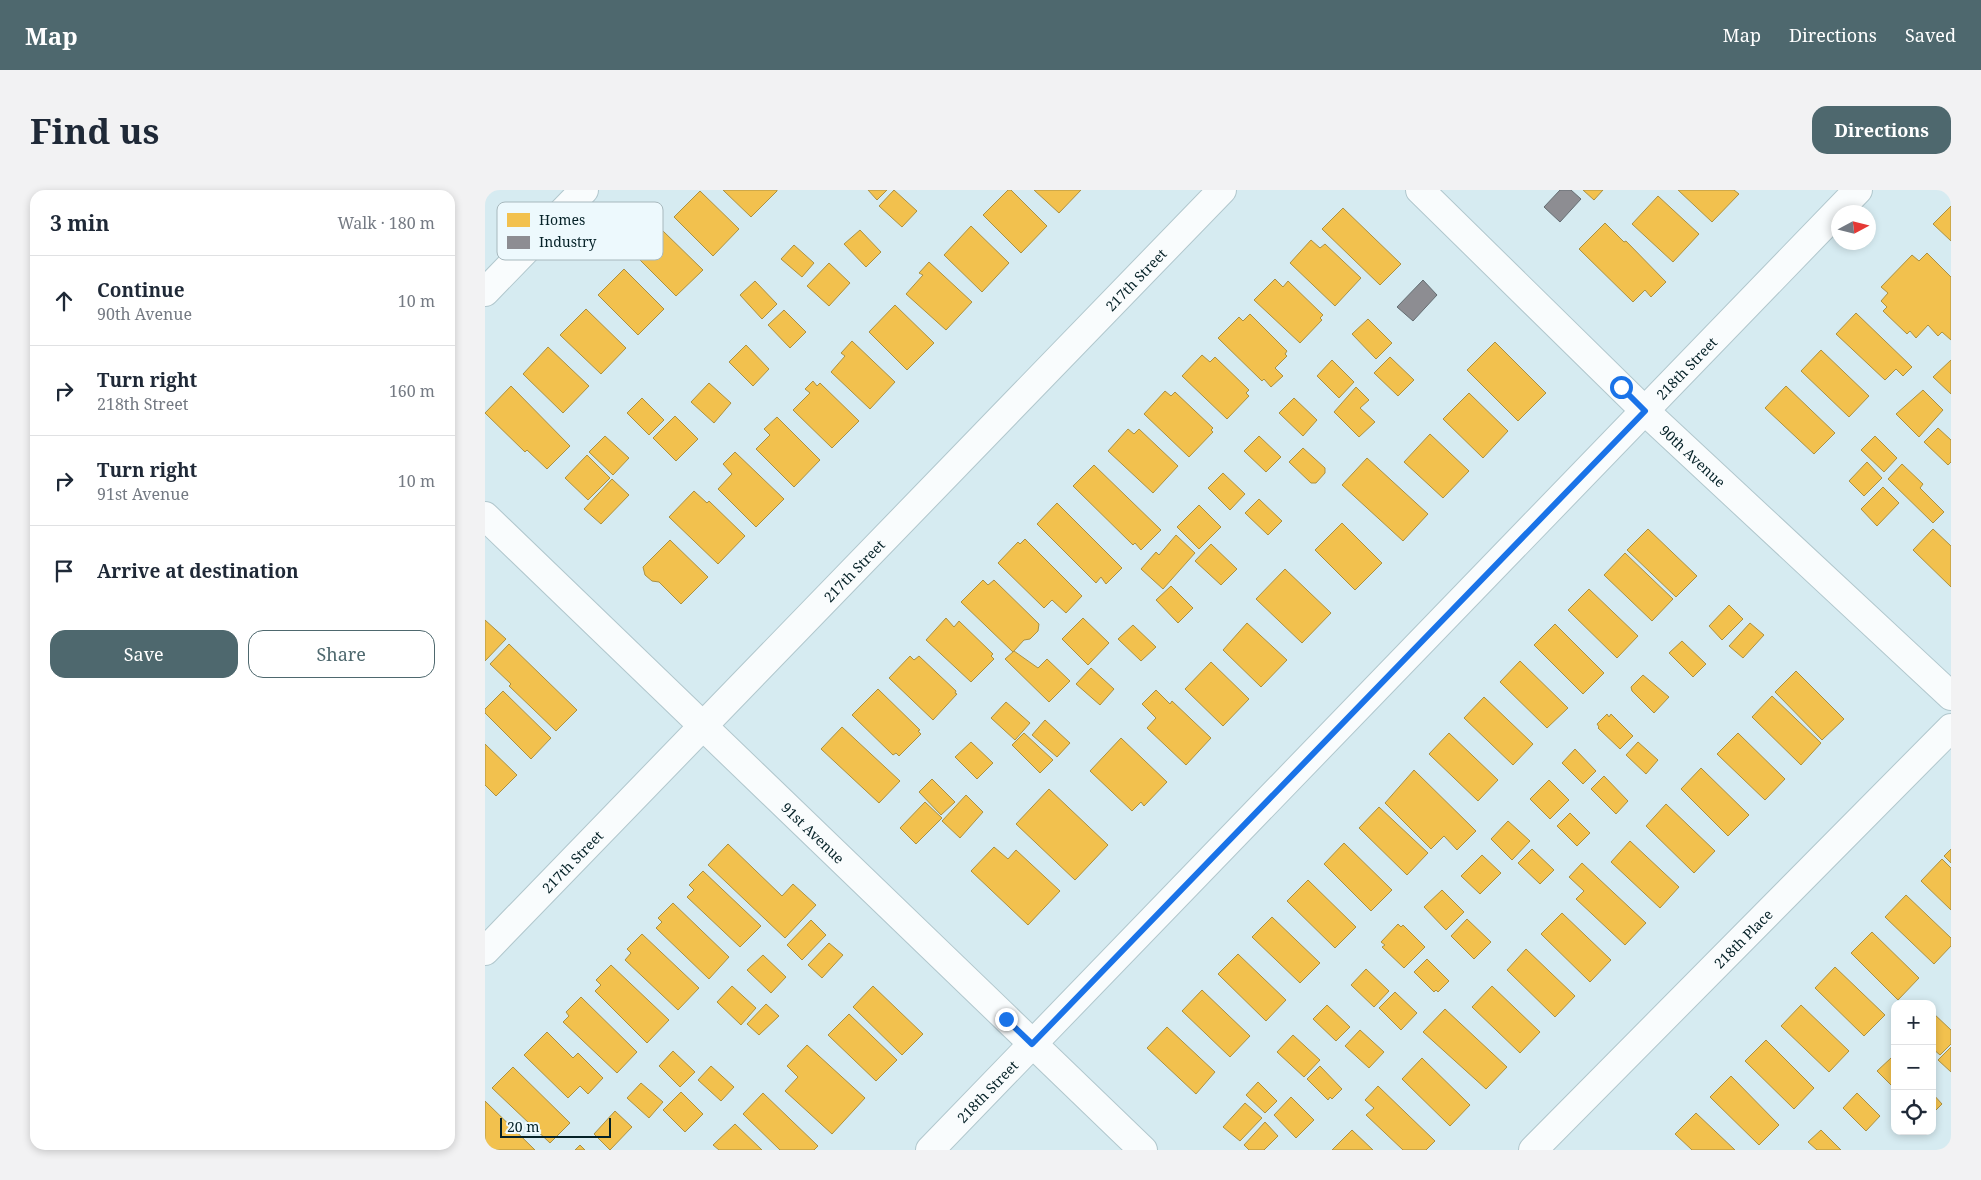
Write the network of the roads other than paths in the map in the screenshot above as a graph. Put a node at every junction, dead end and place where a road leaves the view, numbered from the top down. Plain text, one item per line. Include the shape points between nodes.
1 (584, 190) edge
2 (1222, 190) edge
3 (1420, 190) edge
4 (1858, 190) edge
5 (572, 202) edge
6 (516, 260) edge
7 (485, 292) edge
8 (1645, 411) junction
9 (485, 516) edge
10 (1951, 696) edge
11 (703, 726) junction
12 (1951, 728) edge
13 (485, 951) edge
14 (1032, 1044) junction
15 (930, 1150) edge
16 (1143, 1150) edge
17 (1533, 1150) edge

1 - 5 street
2 - 11 street, 217th Street
3 - 8 street, 90th Avenue
4 - 8 street, 218th Street
6 - 7 street
8 - 10 street, 90th Avenue
8 - 14 street, 218th Street
9 - 11 street, 91st Avenue
11 - 13 street, 217th Street
11 - 14 street, 91st Avenue
12 - 17 street, 218th Place
14 - 15 street, 218th Street
14 - 16 street, 91st Avenue

